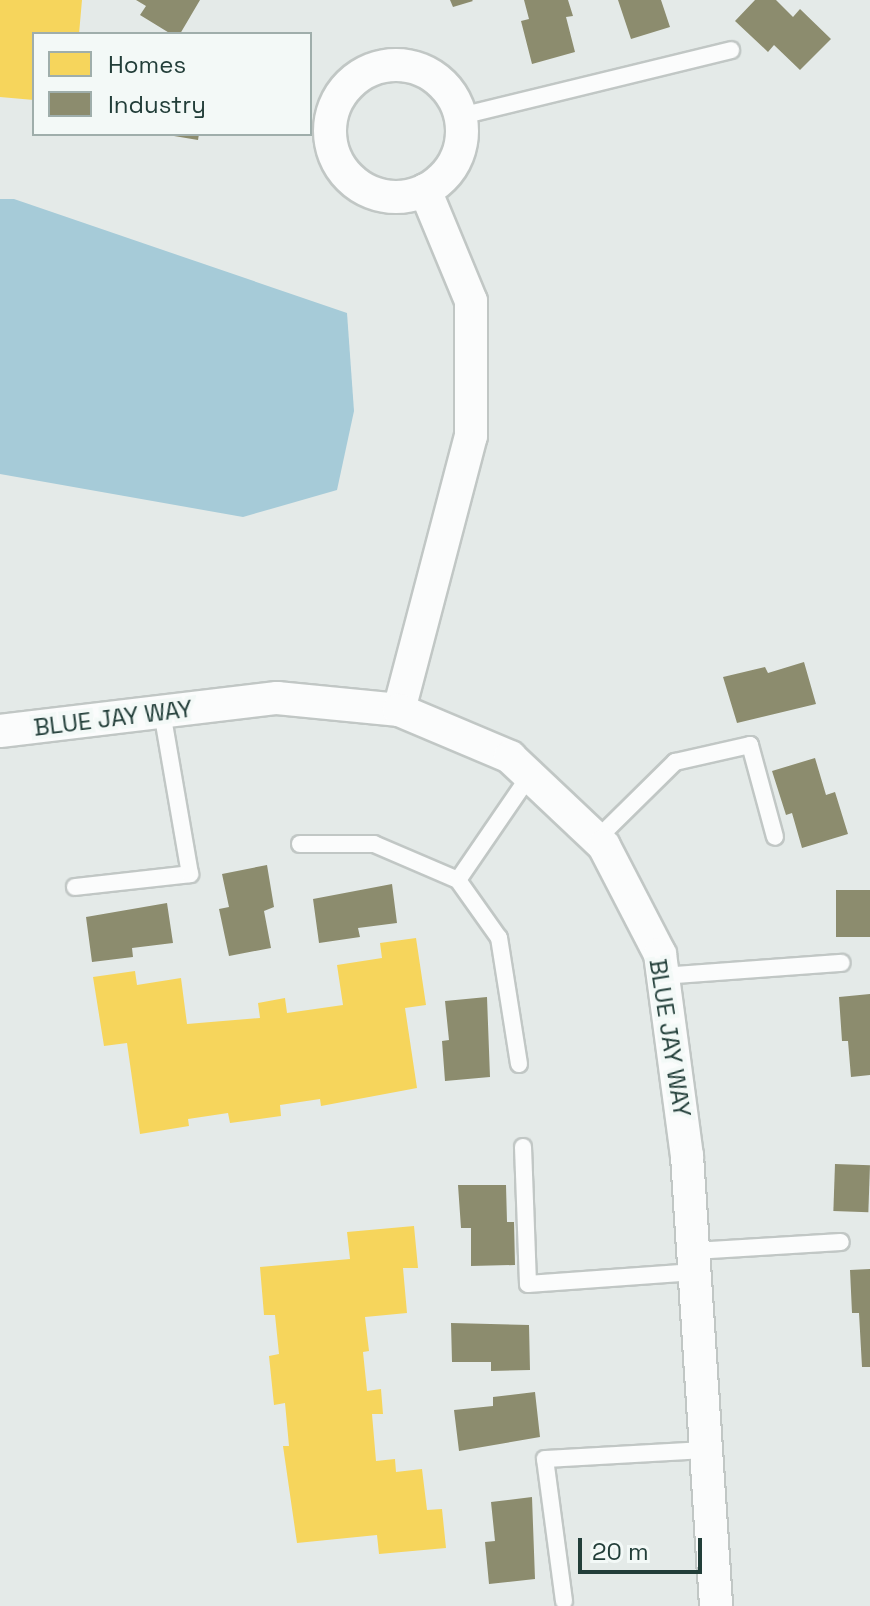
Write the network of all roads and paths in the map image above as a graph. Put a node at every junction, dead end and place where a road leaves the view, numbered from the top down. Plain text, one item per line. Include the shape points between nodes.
1 (731, 50) dead end
2 (461, 116) junction
3 (425, 190) junction
4 (399, 710) junction
5 (162, 712) junction
6 (0, 731) edge
7 (530, 775) junction
8 (775, 837) dead end
9 (597, 839) junction
10 (300, 844) dead end
11 (458, 880) junction
12 (75, 887) dead end
13 (842, 963) dead end
14 (663, 976) junction
15 (519, 1064) dead end
16 (523, 1147) dead end
17 (841, 1242) dead end
18 (694, 1262) junction
19 (706, 1450) junction
20 (564, 1601) dead end
21 (716, 1606) edge

1 - 2 lane
2 - 3 street via 456,160
2 - 3 street via 453,96 420,68 398,64 366,72 341,92 329,134 333,155 345,174 382,196 404,197
3 - 4 street via 471,301 471,436
4 - 5 street, BLUE JAY WAY via 277,698
4 - 7 street, BLUE JAY WAY via 510,757
5 - 6 street, BLUE JAY WAY
5 - 12 lane via 190,874
7 - 9 street, BLUE JAY WAY
7 - 11 lane
8 - 9 lane via 750,745 675,762
9 - 14 street, BLUE JAY WAY via 660,954
10 - 11 lane via 374,844
11 - 15 lane via 499,938
13 - 14 lane
14 - 18 street, BLUE JAY WAY via 687,1156
16 - 18 lane via 528,1284
17 - 18 lane
18 - 19 street, BLUE JAY WAY
19 - 20 lane via 545,1459
19 - 21 street, BLUE JAY WAY

